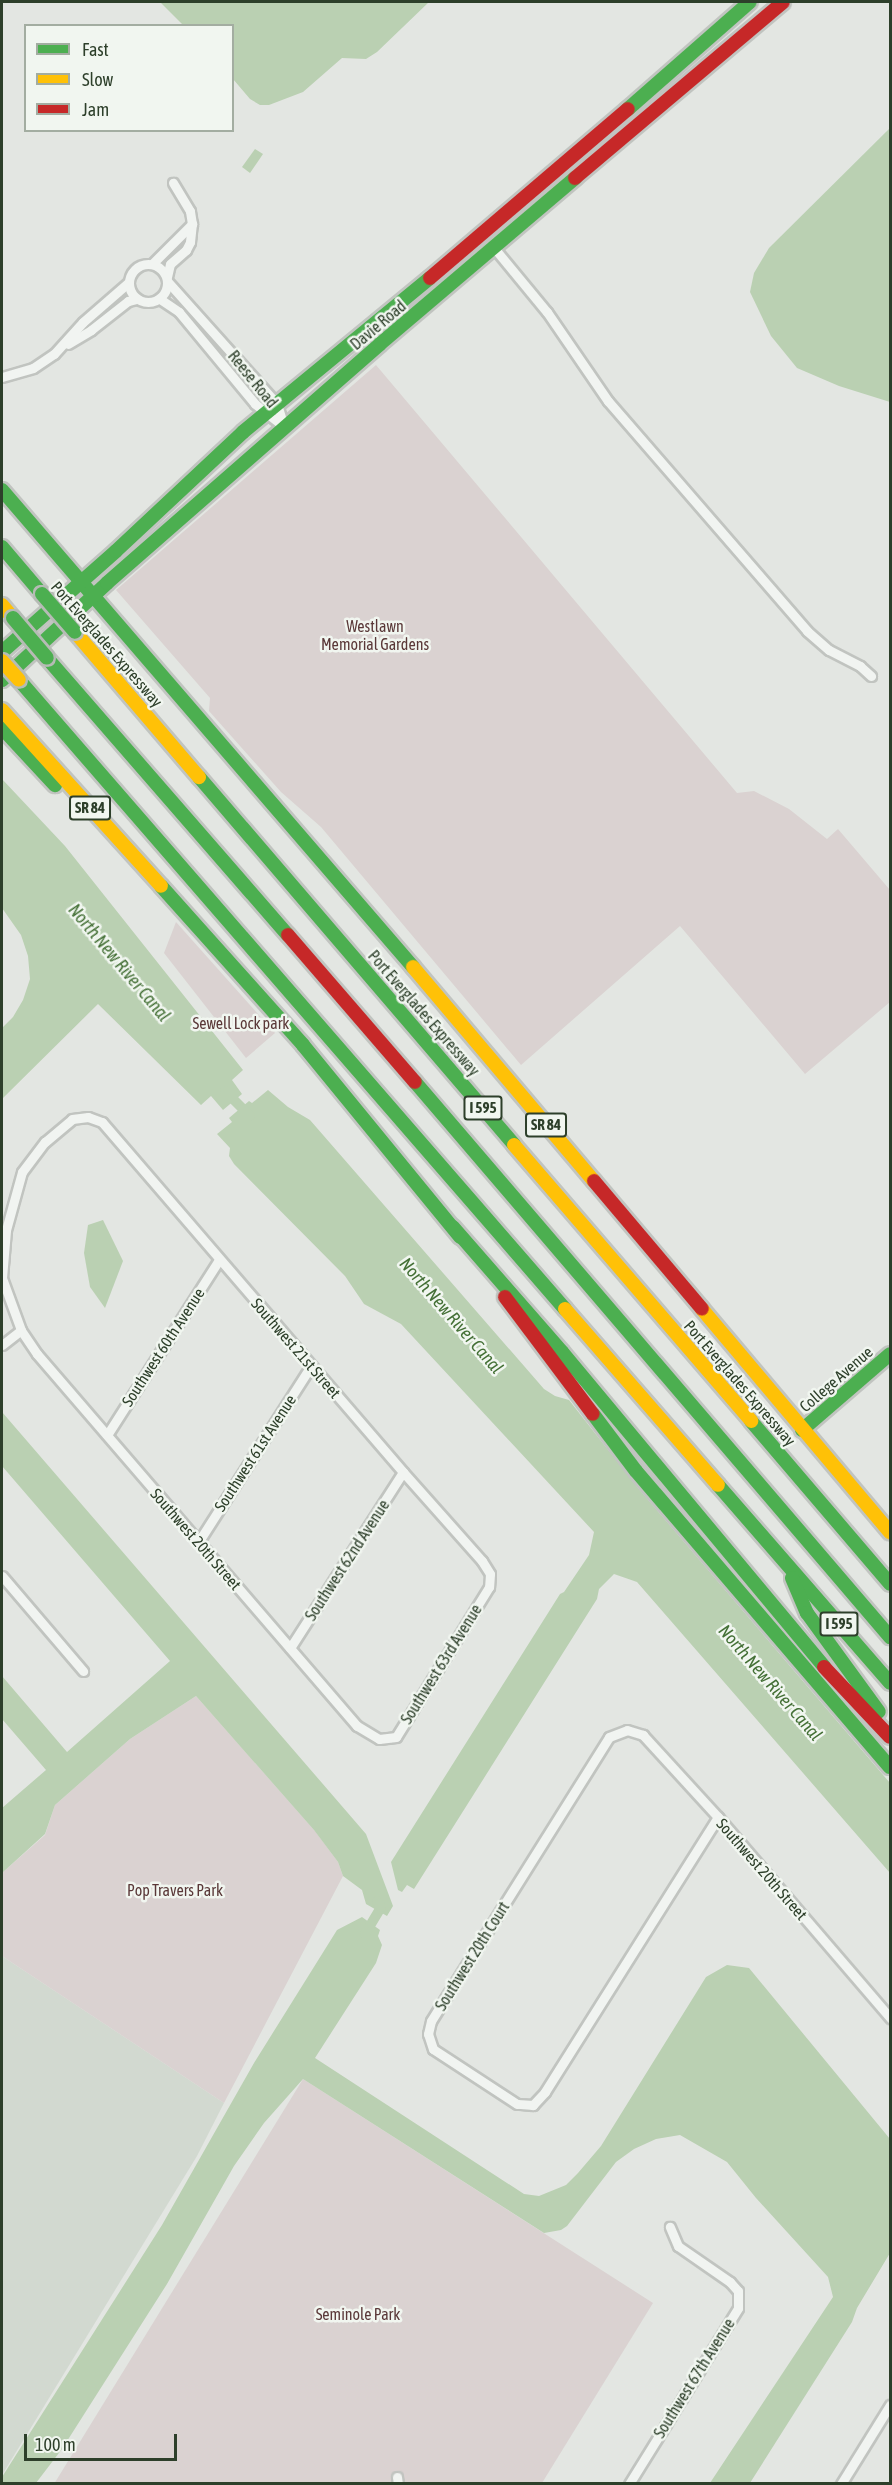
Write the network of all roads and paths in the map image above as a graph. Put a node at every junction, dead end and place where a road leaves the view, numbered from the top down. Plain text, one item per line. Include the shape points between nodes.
1 (750, 2) edge
2 (783, 2) edge
3 (739, 12) junction
4 (753, 28) junction
5 (173, 183) dead end
6 (192, 224) junction
7 (495, 249) junction
8 (152, 264) junction
9 (167, 279) junction
10 (129, 282) junction
11 (137, 299) junction
12 (160, 299) junction
13 (61, 348) junction
14 (2, 376) edge
15 (277, 404) junction
16 (264, 414) junction
17 (284, 428) junction
18 (2, 490) edge
19 (2, 547) edge
20 (81, 582) junction
21 (93, 597) junction
22 (2, 605) edge
23 (2, 652) edge
24 (2, 661) edge
25 (871, 676) dead end
26 (2, 680) edge
27 (2, 710) edge
28 (2, 728) edge
29 (179, 907) junction
30 (102, 1122) joint
31 (453, 1227) junction
32 (219, 1260) junction
33 (21, 1330) junction
34 (2, 1346) edge
35 (891, 1354) edge
36 (311, 1366) junction
37 (802, 1430) junction
38 (107, 1435) junction
39 (403, 1472) junction
40 (891, 1532) edge
41 (199, 1541) junction
42 (787, 1566) junction
43 (490, 1574) joint
44 (2, 1576) edge
45 (891, 1584) edge
46 (891, 1637) edge
47 (290, 1648) junction
48 (82, 1671) dead end
49 (891, 1683) edge
50 (891, 1728) edge
51 (627, 1730) joint
52 (891, 1737) edge
53 (379, 1739) joint
54 (891, 1767) edge
55 (717, 1817) junction
56 (891, 2018) edge
57 (670, 2227) dead end
58 (891, 2405) edge
59 (629, 2484) edge
60 (842, 2484) edge

1 - 3 main road, Davie Road
2 - 4 main road, Davie Road
3 - 4 main road
3 - 15 main road, Davie Road via 485,233
4 - 7 main road, Davie Road
5 - 6 street via 190,211
6 - 8 street
6 - 9 street via 190,242 170,264
7 - 17 main road, Davie Road
7 - 25 street via 547,312 608,401 807,631
8 - 9 street
8 - 10 street via 137,268
9 - 12 street via 166,291
9 - 15 street, Reese Road
10 - 11 street
10 - 13 street via 83,322
11 - 12 street via 148,303
11 - 13 street via 128,301
12 - 16 street, Reese Road via 179,312
13 - 14 street via 33,368
15 - 16 main road, Davie Road
15 - 17 street, Reese Road
16 - 17 street, Reese Road
16 - 20 main road, Davie Road
17 - 21 main road, Davie Road
18 - 20 main road, SR 84
19 - 45 main road, Port Everglades Expressway / I 595, bridge
20 - 21 main road, SR 84
20 - 23 main road, Davie Road
21 - 26 main road, Davie Road
21 - 37 main road, SR 84 via 466,1029
22 - 46 main road, bridge
24 - 42 main road, I 595, bridge
27 - 29 main road, SR 84
28 - 29 main road via 102,834
29 - 31 main road, SR 84 via 303,1045
30 - 32 street, Southwest 21st Street
30 - 33 street, Southwest 20th Street via 88,1117 72,1119 45,1142 22,1172 6,1230 2,1278
31 - 52 main road via 838,1683
31 - 54 main road, SR 84 via 636,1471
32 - 36 street, Southwest 21st Street
32 - 38 street, Southwest 60th Avenue
33 - 34 street
33 - 38 street, Southwest 20th Street
35 - 37 main road, College Avenue
36 - 39 street, Southwest 21st Street
36 - 41 street, Southwest 61st Avenue
37 - 40 main road, SR 84
38 - 41 street, Southwest 20th Street
39 - 43 street, Southwest 21st Street
39 - 47 street, Southwest 62nd Avenue
41 - 47 street, Southwest 20th Street
42 - 49 main road, I 595
42 - 50 main road via 807,1613
43 - 53 street, Southwest 63rd Avenue via 489,1587 396,1737
44 - 48 street
47 - 53 street, Southwest 20th Street via 357,1726
51 - 55 street, Southwest 20th Street via 643,1735
51 - 55 street, Southwest 20th Court via 609,1737 431,2021 428,2034 433,2049 517,2104 533,2105 546,2092
55 - 56 street, Southwest 20th Street
57 - 59 street, Southwest 67th Avenue via 678,2247 738,2291 738,2308
58 - 60 street

